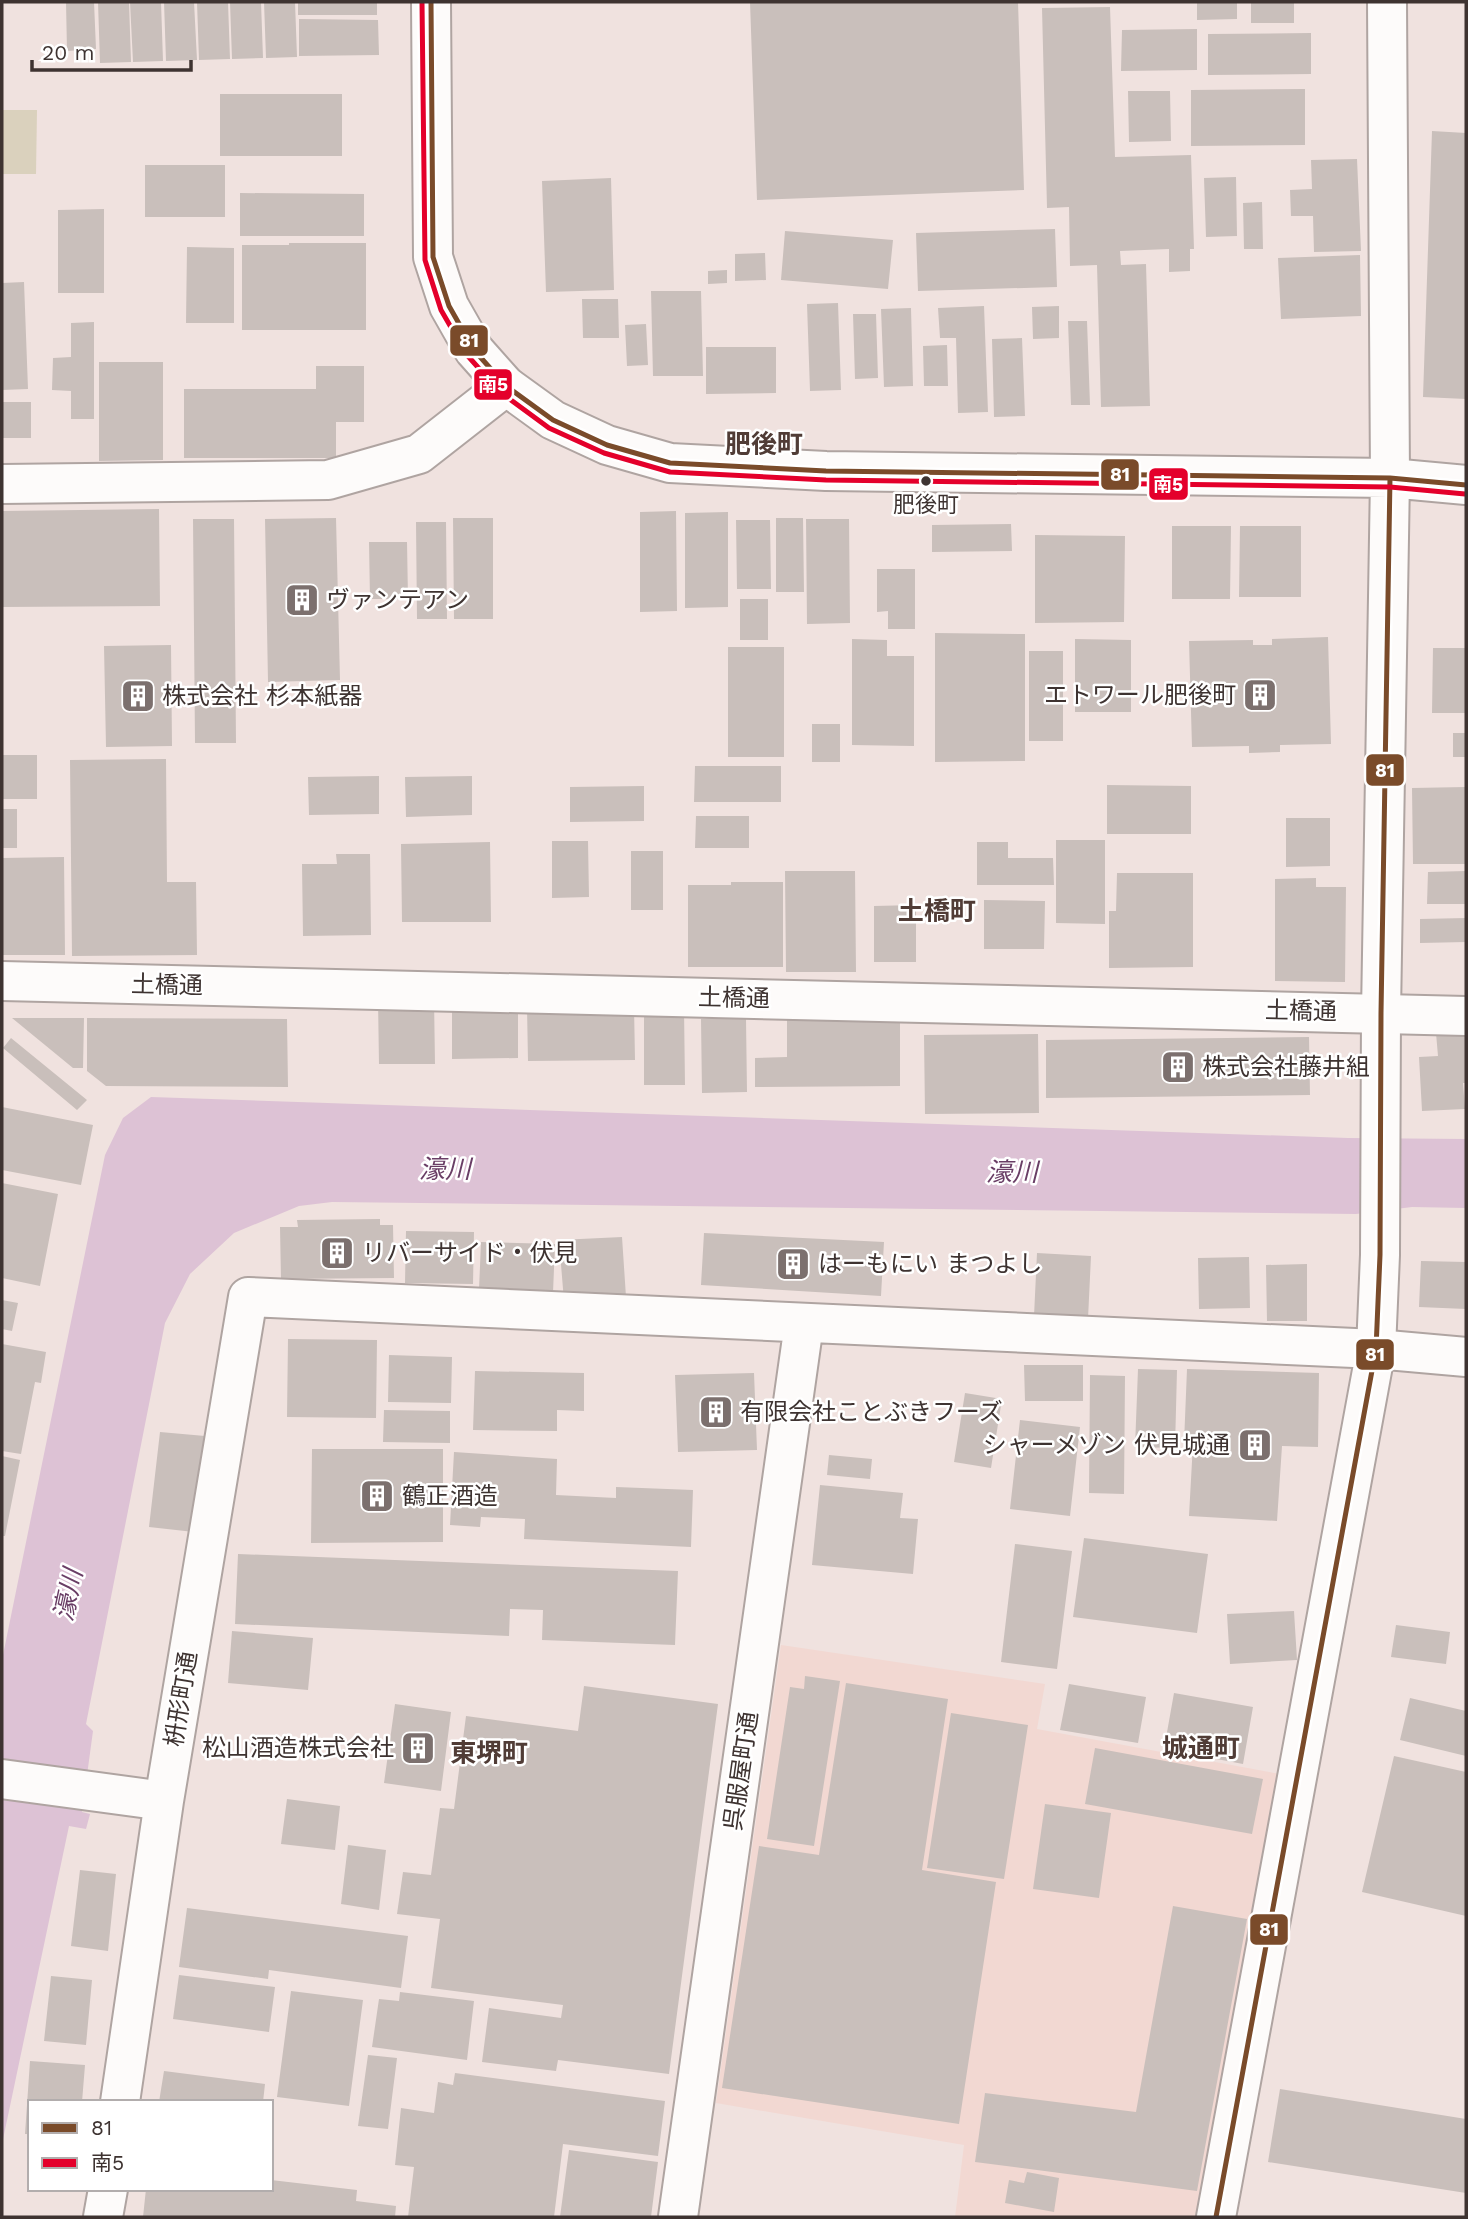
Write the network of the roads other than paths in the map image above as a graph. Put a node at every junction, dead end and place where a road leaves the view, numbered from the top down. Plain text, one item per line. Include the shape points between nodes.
1 (431, 2) edge
2 (1387, 2) edge
3 (506, 386) junction
4 (1390, 478) junction
5 (2, 484) edge
6 (1466, 485) edge
7 (2, 981) edge
8 (1381, 1013) junction
9 (1466, 1016) edge
10 (804, 1324) junction
11 (1376, 1349) junction
12 (1466, 1357) edge
13 (2, 1779) edge
14 (164, 1801) junction
15 (120, 2100) edge
16 (108, 2191) edge
17 (103, 2217) edge
18 (678, 2217) edge
19 (1216, 2217) edge

1 - 3 street via 433,257 449,306 474,350
2 - 4 street
3 - 4 street via 553,420 607,444 670,463 826,471
3 - 5 street via 419,454 328,480
4 - 6 street
4 - 8 street
7 - 8 street, 土橋通
8 - 9 street, 土橋通
8 - 11 street
10 - 11 street
10 - 14 street, 枡形町通 via 248,1297
10 - 18 street, 呉服屋町通
11 - 12 street
11 - 19 street
13 - 14 street
14 - 15 street, 枡形町通
16 - 17 street

